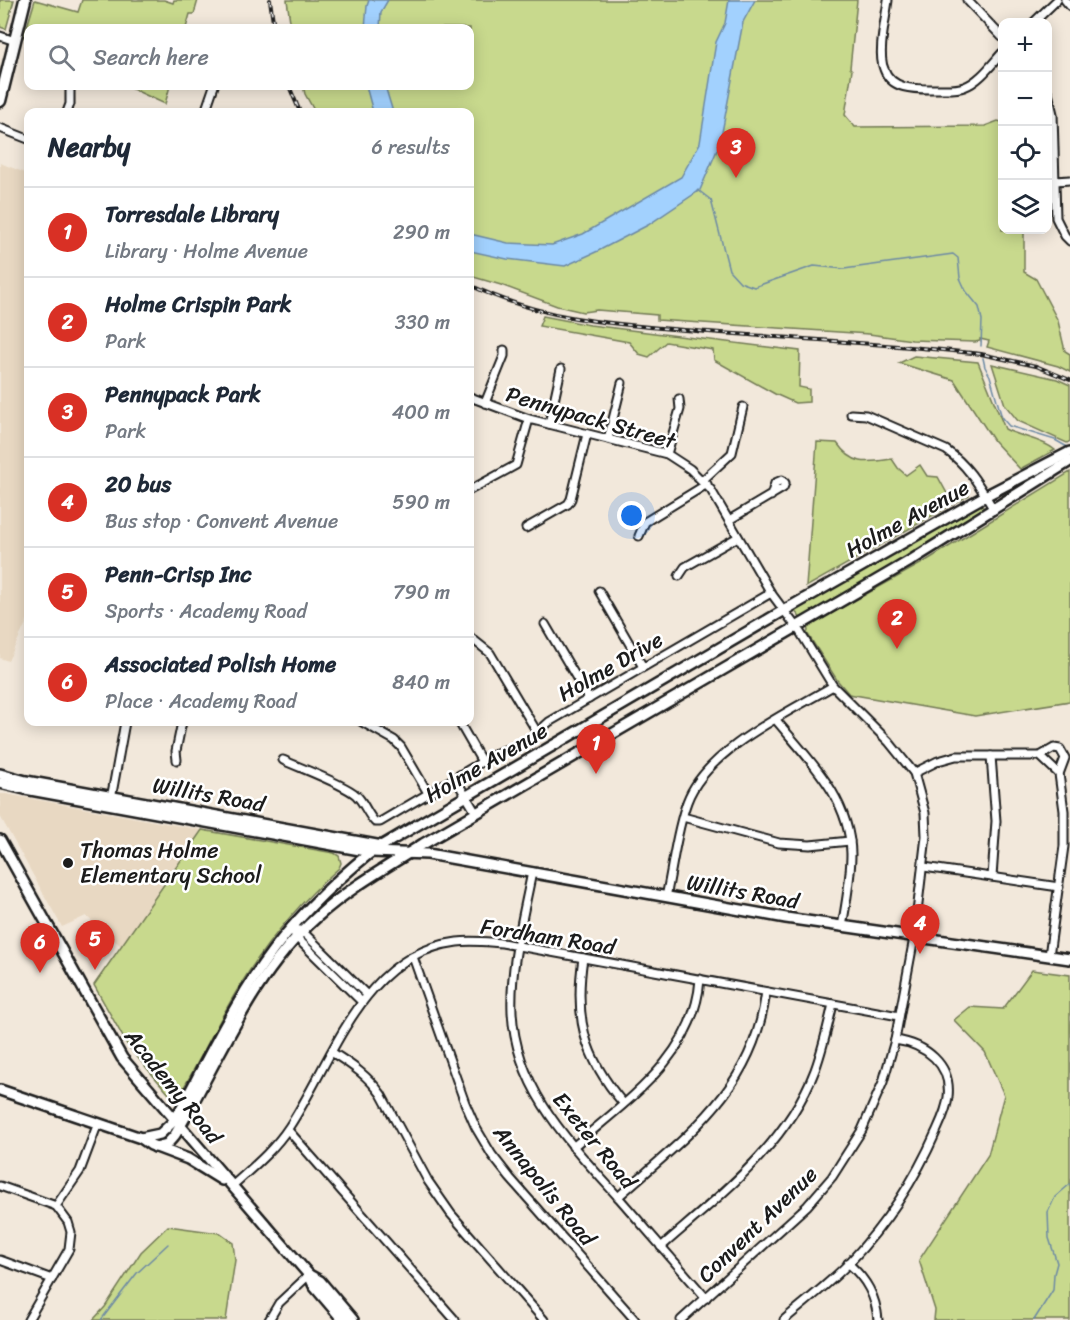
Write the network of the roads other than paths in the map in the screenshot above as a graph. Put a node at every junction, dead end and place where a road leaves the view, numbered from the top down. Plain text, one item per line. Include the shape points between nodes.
1 (25, 0) edge
2 (888, 0) edge
3 (967, 0) edge
4 (1057, 0) edge
5 (1065, 0) edge
6 (1070, 6) edge
7 (1038, 18) edge
8 (998, 33) edge
9 (0, 36) edge
10 (15, 41) junction
11 (998, 57) edge
12 (70, 90) dead end
13 (213, 90) edge
14 (0, 101) edge
15 (68, 108) edge
16 (207, 108) edge
17 (1052, 110) edge
18 (0, 128) edge
19 (24, 137) edge
20 (1070, 180) edge
21 (1055, 181) junction
22 (1070, 241) edge
23 (504, 350) dead end
24 (561, 369) dead end
25 (622, 383) dead end
26 (474, 399) edge
27 (679, 399) dead end
28 (485, 403) junction
29 (742, 407) dead end
30 (851, 414) dead end
31 (529, 419) junction
32 (549, 424) junction
33 (587, 434) junction
34 (608, 439) junction
35 (1070, 452) edge
36 (667, 454) junction
37 (1062, 463) edge
38 (705, 482) junction
39 (474, 488) edge
40 (771, 496) dead end
41 (986, 496) junction
42 (994, 510) junction
43 (729, 520) junction
44 (526, 528) dead end
45 (639, 536) dead end
46 (738, 537) junction
47 (679, 576) dead end
48 (599, 591) dead end
49 (771, 593) junction
50 (783, 611) junction
51 (545, 624) dead end
52 (796, 628) junction
53 (474, 639) edge
54 (643, 667) junction
55 (833, 687) junction
56 (589, 699) junction
57 (623, 705) junction
58 (776, 720) junction
59 (633, 722) junction
60 (124, 726) edge
61 (181, 726) edge
62 (369, 726) edge
63 (461, 726) edge
64 (537, 732) junction
65 (991, 756) junction
66 (1040, 756) junction
67 (177, 760) dead end
68 (283, 760) dead end
69 (482, 762) junction
70 (914, 773) junction
71 (0, 774) edge
72 (1059, 774) junction
73 (455, 778) junction
74 (3, 786) edge
75 (428, 793) junction
76 (466, 796) junction
77 (111, 801) junction
78 (476, 813) junction
79 (683, 817) junction
80 (0, 840) edge
81 (850, 841) junction
82 (381, 846) junction
83 (371, 852) junction
84 (411, 852) junction
85 (924, 867) junction
86 (532, 872) junction
87 (992, 878) junction
88 (1059, 887) junction
89 (666, 897) junction
90 (291, 927) junction
91 (842, 927) junction
92 (299, 934) junction
93 (914, 938) junction
94 (518, 946) junction
95 (1049, 956) junction
96 (413, 957) junction
97 (583, 958) junction
98 (1070, 959) edge
99 (700, 979) junction
100 (766, 992) junction
101 (367, 994) junction
102 (362, 1002) junction
103 (833, 1004) junction
104 (899, 1016) junction
105 (895, 1040) junction
106 (333, 1053) junction
107 (0, 1090) edge
108 (623, 1103) junction
109 (98, 1123) junction
110 (178, 1123) junction
111 (288, 1130) junction
112 (141, 1138) junction
113 (155, 1147) junction
114 (573, 1147) junction
115 (232, 1185) junction
116 (0, 1186) edge
117 (618, 1197) junction
118 (56, 1206) junction
119 (661, 1247) junction
120 (0, 1260) edge
121 (848, 1263) junction
122 (309, 1275) junction
123 (52, 1279) junction
124 (706, 1298) junction
125 (28, 1320) edge
126 (269, 1320) edge
127 (343, 1320) edge
128 (353, 1320) edge
129 (455, 1320) edge
130 (544, 1320) edge
131 (635, 1320) edge
132 (681, 1320) edge
133 (784, 1320) edge
134 (878, 1320) edge

1 - 10 main road
2 - 11 street via 883,69 902,86 966,87
3 - 8 street
4 - 7 street
5 - 6 street
9 - 10 street
10 - 14 main road
12 - 15 street
13 - 16 street
17 - 21 street
18 - 19 street
20 - 21 street
21 - 22 street via 1056,218
23 - 28 street
24 - 32 street
25 - 34 street
26 - 28 street, Pennypack Street
27 - 36 street via 680,409
28 - 31 street, Pennypack Street
29 - 38 street via 732,453
30 - 41 street via 866,415 946,450 966,467
31 - 32 street, Pennypack Street
31 - 39 street via 516,465
32 - 33 street, Pennypack Street
33 - 34 street, Pennypack Street
33 - 44 street via 571,500
34 - 36 street, Pennypack Street
35 - 37 main road, Holme Avenue
36 - 38 street, Pennypack Street
37 - 41 main road, Holme Avenue
37 - 42 main road, Holme Avenue
38 - 43 street, Pennypack Street
38 - 45 street via 645,522
40 - 43 street
41 - 42 street
41 - 50 main road, Holme Avenue
42 - 52 main road, Holme Avenue
43 - 46 street, Pennypack Street
46 - 47 street via 685,567
46 - 49 street, Pennypack Street
48 - 54 street
49 - 50 street, Pennypack Street
49 - 54 street, Holme Drive
50 - 52 street, Pennypack Street
50 - 57 main road, Holme Avenue
51 - 56 street
52 - 55 street, Convent Avenue
52 - 59 main road, Holme Avenue
53 - 64 street via 490,653
54 - 56 street, Holme Drive
55 - 58 street
55 - 70 street, Convent Avenue via 889,742
56 - 64 street, Holme Drive
57 - 59 main road
57 - 76 main road, Holme Avenue
58 - 79 street via 739,741 711,765 694,788
58 - 81 street via 829,785 843,813
59 - 78 main road, Holme Avenue
60 - 77 street
61 - 67 street
62 - 75 street via 401,747
63 - 69 street
64 - 69 street, Holme Drive via 528,742
65 - 66 street
65 - 70 street via 952,757
65 - 87 street via 996,821
66 - 72 street
66 - 72 street via 1054,748 1060,750 1065,758
68 - 75 street, Holme Drive via 355,794 375,822
69 - 73 street, Holme Drive
70 - 85 street, Convent Avenue via 925,813
71 - 77 main road, Willits Road
72 - 88 street via 1065,831
73 - 75 street, Holme Drive
73 - 76 street
74 - 77 main road, Willits Road
76 - 78 street
76 - 82 main road, Holme Avenue
77 - 82 main road, Willits Road
77 - 83 main road, Willits Road
78 - 84 main road, Holme Avenue
79 - 81 street via 779,843
79 - 89 street
80 - 110 main road, Academy Road via 117,1050
81 - 91 street
82 - 83 main road, Holme Avenue
82 - 84 main road, Willits Road
83 - 84 main road, Willits Road
83 - 90 main road, Holme Avenue via 324,891
84 - 86 main road, Willits Road
84 - 92 main road, Holme Avenue via 340,897
85 - 87 street
85 - 93 street, Convent Avenue
86 - 89 main road, Willits Road
86 - 94 street, Exeter Road
87 - 88 street
88 - 95 street
89 - 91 main road, Willits Road
90 - 92 street
90 - 110 main road, Holme Avenue via 246,989
91 - 93 main road, Willits Road
92 - 101 street
92 - 102 street
92 - 110 main road, Holme Avenue via 253,993
93 - 95 main road, Willits Road
93 - 104 street, Convent Avenue
94 - 96 street, Fordham Road via 456,942
94 - 97 street, Fordham Road
94 - 114 street, Exeter Road via 512,1015 524,1069 538,1099
95 - 98 main road, Willits Road
96 - 101 street, Fordham Road
96 - 131 street, Annapolis Road via 465,1103 482,1137 510,1178
97 - 99 street, Fordham Road
97 - 108 street via 579,999 583,1033 601,1075
99 - 100 street, Fordham Road
99 - 108 street via 694,1011 679,1044 656,1073
100 - 103 street, Fordham Road
100 - 117 street via 755,1039 728,1091 701,1123
101 - 102 street, Fordham Road
102 - 106 street, Fordham Road
103 - 104 street, Fordham Road
103 - 119 street via 815,1071 778,1136 746,1172
104 - 105 street, Convent Avenue
105 - 121 street via 925,1049 935,1058 943,1069 948,1097 928,1151 912,1179
105 - 124 street, Convent Avenue via 874,1106 832,1177 782,1232
106 - 111 street, Fordham Road
106 - 130 street via 372,1082 451,1214
107 - 109 main road
108 - 114 street
109 - 112 main road
109 - 118 street via 80,1171
110 - 112 main road via 160,1134
110 - 113 main road via 167,1144
110 - 115 main road, Academy Road
111 - 115 street, Fordham Road
111 - 129 street
112 - 113 main road
113 - 115 main road via 188,1159
114 - 117 street, Exeter Road
115 - 122 main road, Academy Road
116 - 118 street
117 - 119 street, Exeter Road
118 - 123 street via 68,1222 71,1241
119 - 124 street, Exeter Road
120 - 123 street
121 - 133 street
121 - 134 street via 872,1292
122 - 126 street via 279,1303
122 - 127 main road, Academy Road
122 - 128 main road, Academy Road via 320,1281
123 - 125 street
124 - 132 street, Convent Avenue

